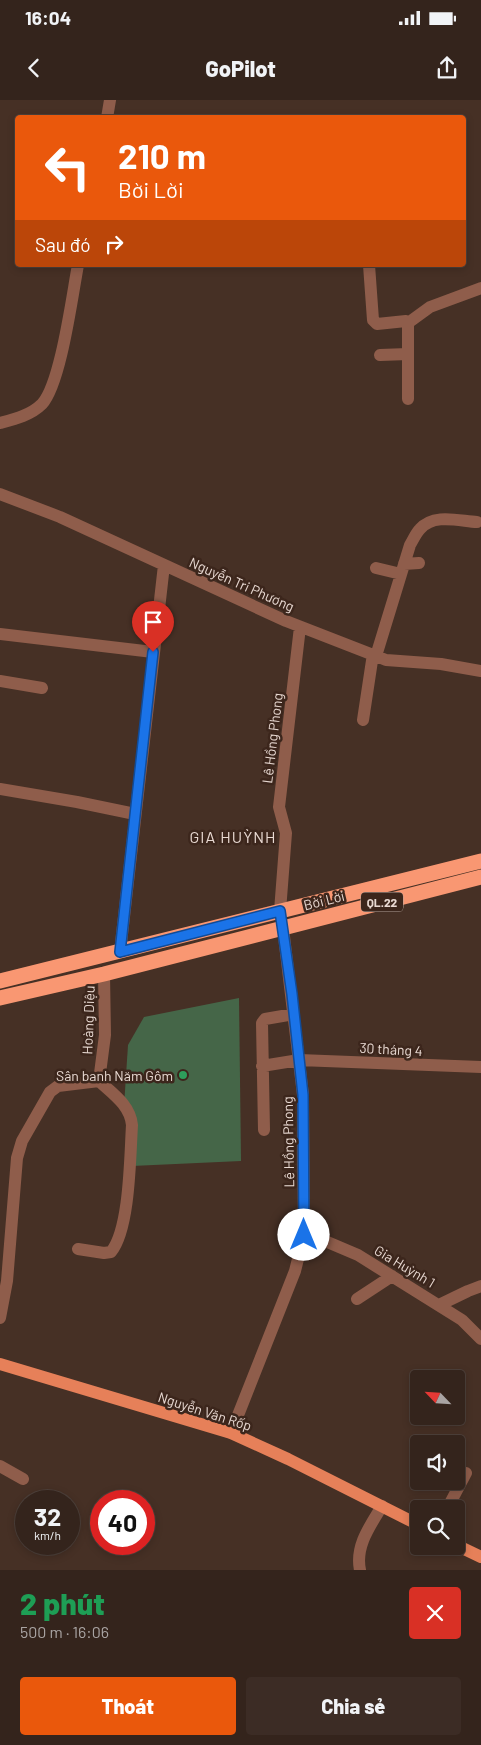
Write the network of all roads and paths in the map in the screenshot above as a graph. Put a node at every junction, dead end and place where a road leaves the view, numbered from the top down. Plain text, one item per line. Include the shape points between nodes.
1 (110, 100) edge
2 (108, 115) edge
3 (78, 267) edge
4 (369, 267) edge
5 (481, 288) edge
6 (408, 324) junction
7 (408, 354) junction
8 (380, 355) dead end
9 (408, 399) dead end
10 (0, 423) edge
11 (0, 494) edge
12 (477, 522) dead end
13 (419, 563) dead end
14 (164, 565) junction
15 (376, 568) dead end
16 (402, 569) junction
17 (300, 627) junction
18 (0, 634) edge
19 (153, 652) junction
20 (374, 655) junction
21 (481, 671) edge
22 (0, 681) edge
23 (42, 688) dead end
24 (363, 720) dead end
25 (0, 789) edge
26 (136, 814) junction
27 (481, 860) edge
28 (481, 877) edge
29 (280, 911) junction
30 (283, 928) junction
31 (120, 952) junction
32 (104, 974) junction
33 (0, 981) edge
34 (0, 998) edge
35 (294, 1014) junction
36 (299, 1060) junction
37 (262, 1066) junction
38 (481, 1067) edge
39 (99, 1081) junction
40 (264, 1130) dead end
41 (304, 1235) junction
42 (78, 1249) dead end
43 (392, 1276) junction
44 (481, 1286) edge
45 (357, 1299) dead end
46 (439, 1304) junction
47 (0, 1318) edge
48 (479, 1334) edge
49 (0, 1364) edge
50 (231, 1433) junction
51 (0, 1466) edge
52 (466, 1473) dead end
53 (23, 1479) dead end
54 (452, 1500) edge
55 (382, 1506) junction
56 (410, 1520) edge
57 (465, 1549) edge
58 (481, 1557) edge
59 (360, 1570) edge

1 - 2 street
3 - 10 street via 51,388 34,411
4 - 6 street via 373,320 378,324 406,321
5 - 6 street via 430,307
6 - 7 street
7 - 8 street
7 - 9 street
11 - 14 street, Nguyễn Tri Phương via 60,517
12 - 16 street via 442,519 426,524 419,529 410,545
13 - 16 street
14 - 17 street, Nguyễn Tri Phương
14 - 19 street
15 - 16 street
16 - 20 street
17 - 20 street, Nguyễn Tri Phương
17 - 29 street, Lê Hồng Phong via 279,807 286,832
18 - 19 street
19 - 26 street
20 - 21 street, Nguyễn Tri Phương via 386,660
20 - 24 street
22 - 23 street
25 - 26 street
26 - 31 street
27 - 29 highway, Bời Lời / QL.22
28 - 30 highway, Bời Lời / QL.22
29 - 30 highway
29 - 31 highway, Bời Lời / QL.22
30 - 32 highway, Bời Lời / QL.22
30 - 35 street, Lê Hồng Phong
31 - 33 highway, Bời Lời / QL.22
32 - 34 highway, Bời Lời / QL.22
32 - 39 street, Hoàng Diệu via 105,1035
35 - 36 street, Lê Hồng Phong
35 - 37 street via 265,1019 262,1023
36 - 37 street, 30 tháng 4
36 - 38 street, 30 tháng 4
36 - 41 street, Lê Hồng Phong via 303,1095
37 - 40 street
39 - 42 street via 128,1108 131,1116 125,1212 116,1246 111,1252
39 - 47 street via 58,1086 50,1092 22,1141 17,1158 7,1281
41 - 43 street, Gia Huỳnh 1 via 358,1255
41 - 50 street, Lê Hồng Phong via 295,1271
43 - 45 street
43 - 46 street, Gia Huỳnh 1
44 - 46 street
46 - 48 street, Gia Huỳnh 1
49 - 50 main road, Nguyễn Văn Rốp
50 - 55 main road, Nguyễn Văn Rốp
51 - 53 street
52 - 54 street
55 - 56 main road, Nguyễn Văn Rốp
55 - 59 street via 361,1546
57 - 58 main road

